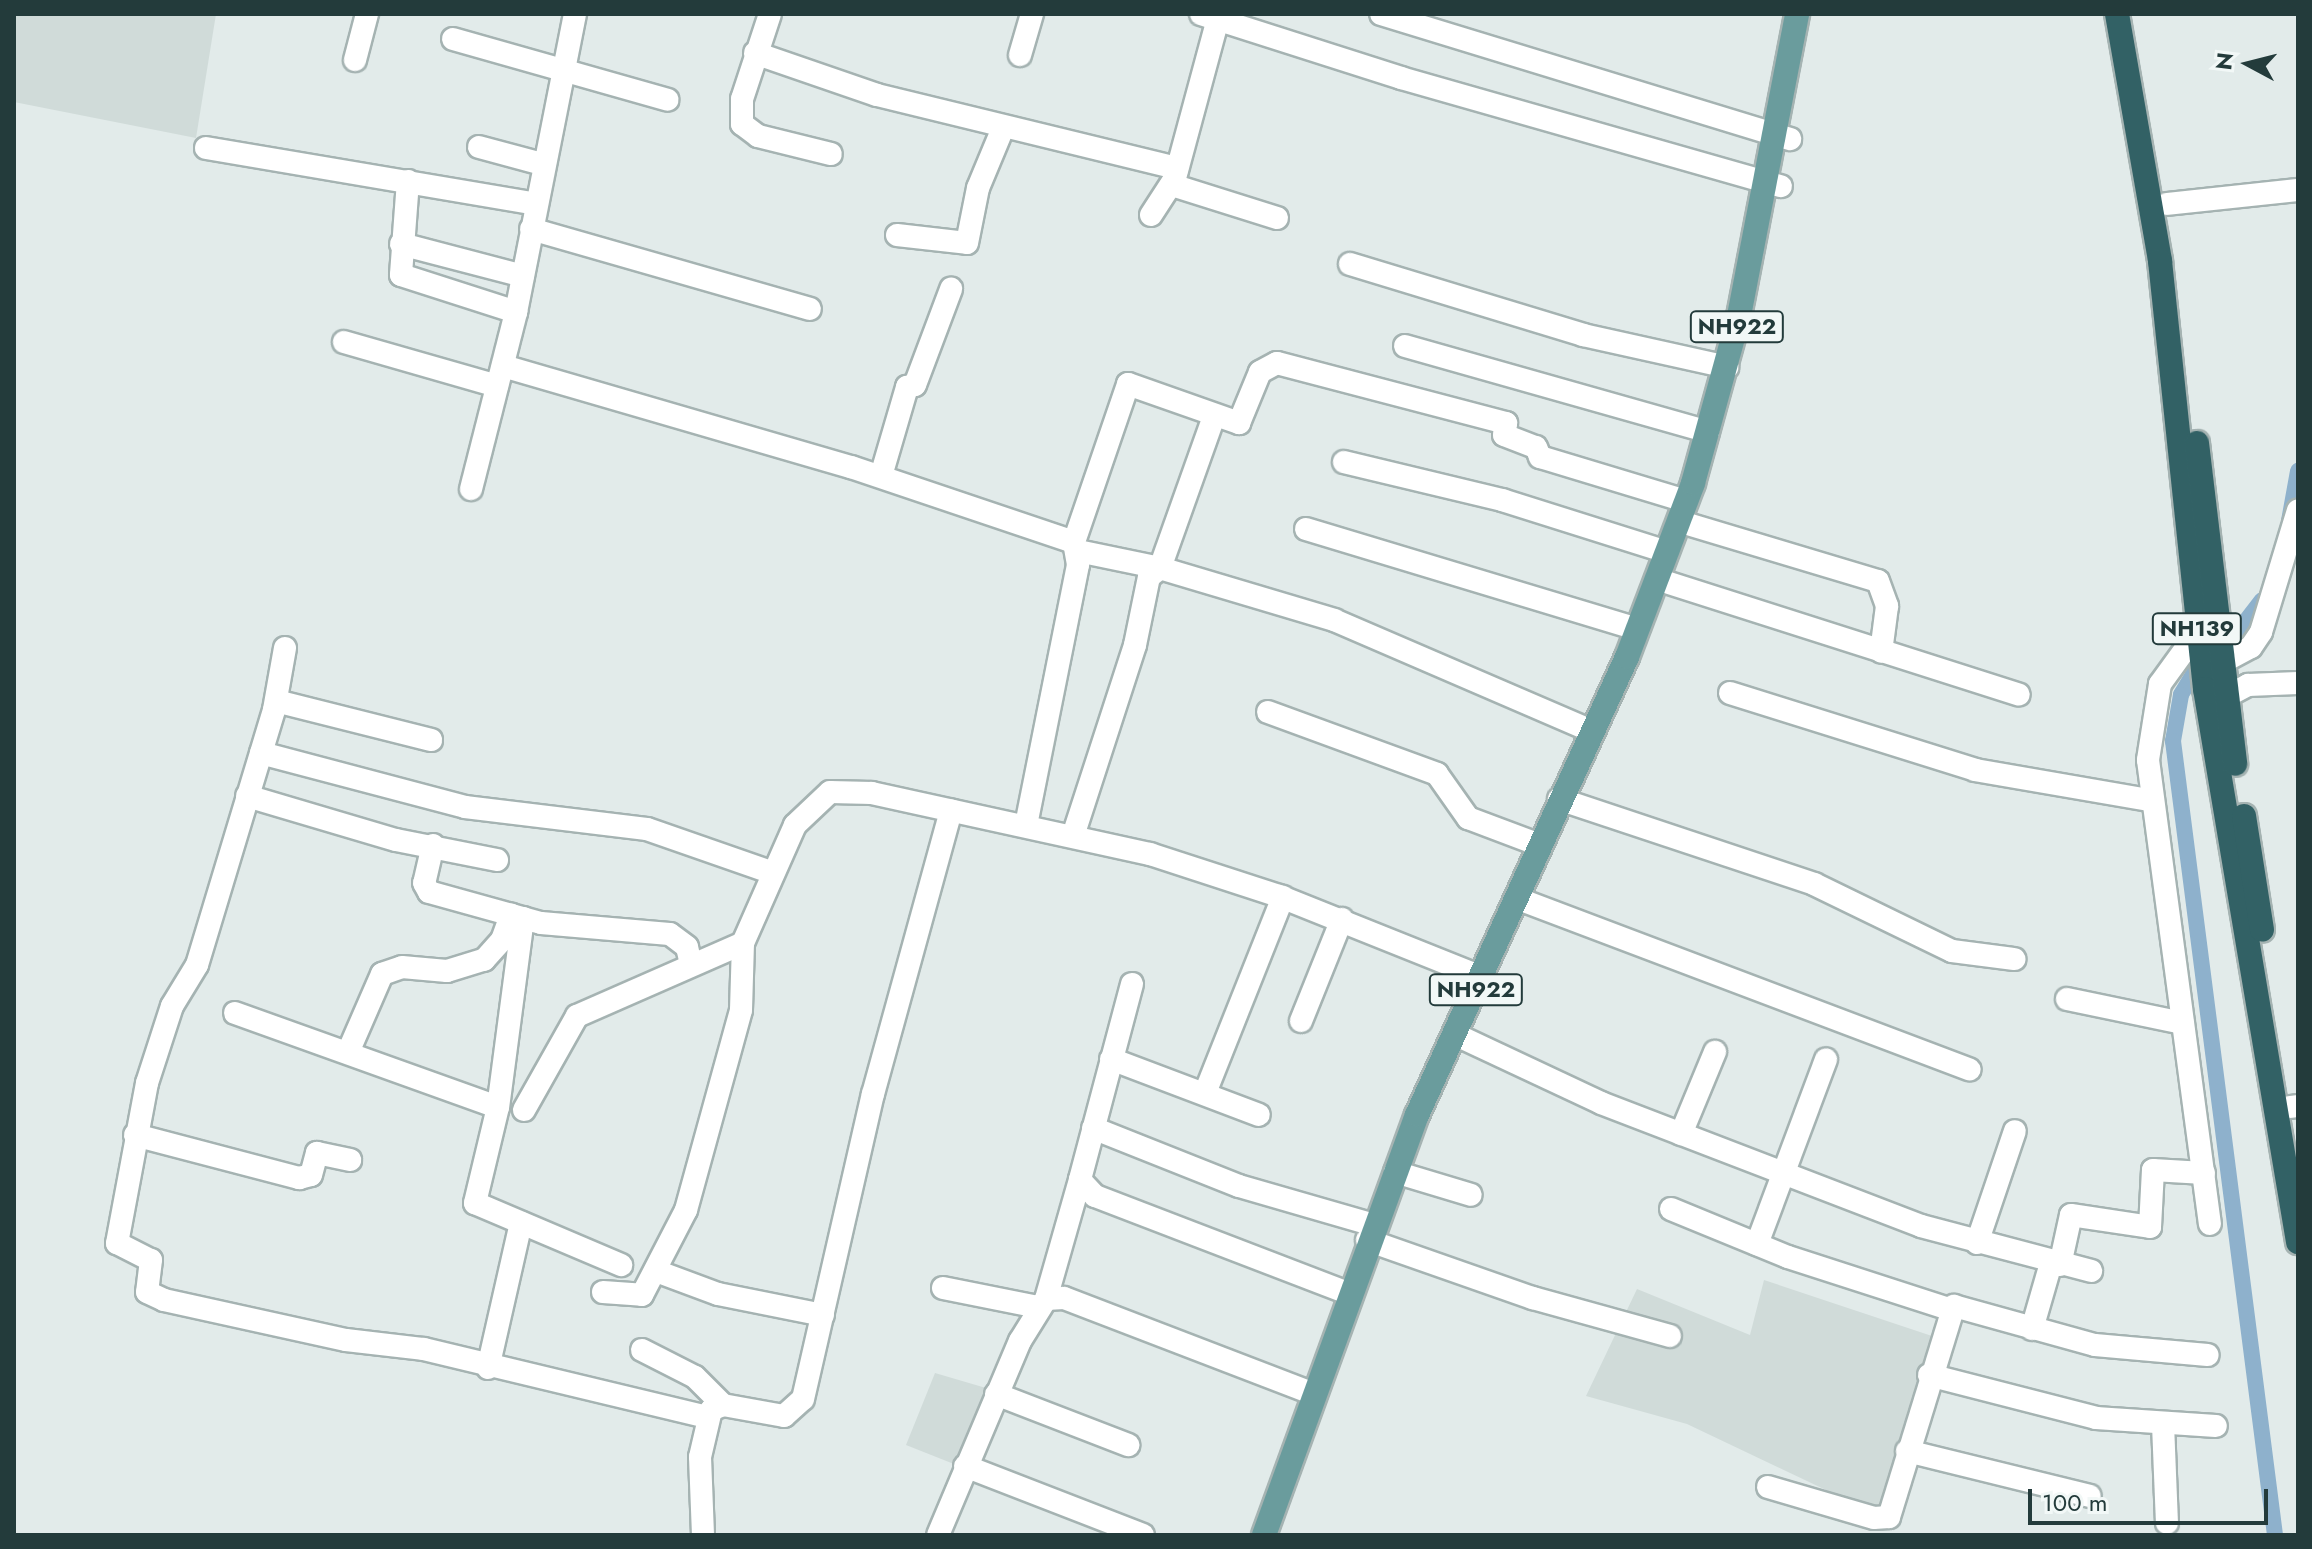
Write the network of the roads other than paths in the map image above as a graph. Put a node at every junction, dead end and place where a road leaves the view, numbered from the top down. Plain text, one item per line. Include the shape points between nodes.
1 (367, 14) edge
2 (575, 14) edge
3 (770, 14) edge
4 (1032, 14) edge
5 (1381, 14) edge
6 (1797, 14) edge
7 (1810, 14) edge
8 (2117, 14) edge
9 (2132, 14) edge
10 (1211, 16) edge
11 (453, 39) dead end
12 (755, 53) junction
13 (1020, 55) dead end
14 (355, 60) dead end
15 (562, 70) junction
16 (668, 100) dead end
17 (1003, 128) junction
18 (1784, 137) junction
19 (2150, 144) junction
20 (479, 147) dead end
21 (206, 148) dead end
22 (831, 154) dead end
23 (542, 164) junction
24 (1175, 176) junction
25 (408, 181) junction
26 (1775, 184) junction
27 (2298, 190) edge
28 (536, 204) junction
29 (2167, 204) junction
30 (1151, 215) dead end
31 (1277, 218) dead end
32 (531, 229) junction
33 (897, 235) dead end
34 (401, 244) junction
35 (1350, 264) dead end
36 (523, 276) junction
37 (951, 289) dead end
38 (810, 309) dead end
39 (516, 312) junction
40 (344, 342) dead end
41 (1405, 346) dead end
42 (1727, 367) junction
43 (500, 376) junction
44 (1214, 416) junction
45 (1708, 432) junction
46 (1344, 462) dead end
47 (881, 476) junction
48 (471, 489) dead end
49 (2298, 510) edge
50 (1688, 513) junction
51 (1306, 529) dead end
52 (1076, 546) junction
53 (1667, 552) junction
54 (1160, 568) junction
55 (1669, 583) junction
56 (1634, 628) junction
57 (2197, 633) junction
58 (285, 648) dead end
59 (1881, 652) junction
60 (1627, 657) junction
61 (2219, 664) junction
62 (2298, 683) edge
63 (1730, 693) dead end
64 (2019, 695) dead end
65 (276, 701) junction
66 (2216, 702) junction
67 (1268, 712) dead end
68 (1590, 730) junction
69 (431, 740) dead end
70 (261, 753) junction
71 (247, 796) junction
72 (1559, 799) junction
73 (2149, 800) junction
74 (951, 811) junction
75 (1026, 826) junction
76 (1073, 836) junction
77 (433, 845) junction
78 (1540, 845) junction
79 (497, 860) dead end
80 (773, 873) junction
81 (1283, 897) junction
82 (1516, 898) junction
83 (517, 916) junction
84 (1342, 919) junction
85 (743, 943) junction
86 (2014, 959) dead end
87 (691, 965) junction
88 (1482, 977) junction
89 (1132, 984) dead end
90 (2067, 999) dead end
91 (235, 1013) dead end
92 (1301, 1021) dead end
93 (2183, 1023) junction
94 (1454, 1034) junction
95 (349, 1050) junction
96 (1715, 1052) dead end
97 (1111, 1059) junction
98 (1826, 1059) dead end
99 (1970, 1070) dead end
100 (1205, 1093) junction
101 (498, 1107) junction
102 (2294, 1107) edge
103 (524, 1110) dead end
104 (1259, 1115) dead end
105 (1093, 1128) junction
106 (2015, 1131) dead end
107 (1681, 1134) junction
108 (135, 1135) junction
109 (2298, 1153) edge
110 (350, 1160) dead end
111 (1395, 1172) junction
112 (1786, 1172) junction
113 (2204, 1173) junction
114 (1080, 1180) junction
115 (1471, 1195) dead end
116 (1671, 1209) dead end
117 (521, 1223) junction
118 (2210, 1224) dead end
119 (1371, 1233) junction
120 (2298, 1242) edge
121 (1977, 1243) junction
122 (1757, 1244) junction
123 (2056, 1264) junction
124 (621, 1265) dead end
125 (656, 1271) junction
126 (2091, 1271) dead end
127 (943, 1288) dead end
128 (603, 1292) dead end
129 (1348, 1293) junction
130 (1042, 1303) junction
131 (1952, 1310) junction
132 (823, 1315) junction
133 (1336, 1329) junction
134 (2032, 1329) junction
135 (1670, 1336) dead end
136 (642, 1350) dead end
137 (2208, 1355) dead end
138 (488, 1368) junction
139 (1929, 1375) junction
140 (1304, 1390) junction
141 (996, 1394) junction
142 (716, 1411) junction
143 (2163, 1424) junction
144 (2216, 1426) dead end
145 (1128, 1445) dead end
146 (1907, 1451) junction
147 (965, 1466) junction
148 (1768, 1487) dead end
149 (2090, 1496) dead end
150 (2167, 1523) dead end
151 (703, 1535) edge
152 (938, 1535) edge
153 (1143, 1535) edge
154 (1251, 1535) edge
155 (1264, 1535) edge

1 - 14 street
2 - 15 street
3 - 12 street
4 - 13 street
5 - 18 street
6 - 18 main road
7 - 18 main road
8 - 19 highway, NH139
9 - 19 highway, NH139
10 - 24 street
10 - 26 street via 1401,78
11 - 15 street
12 - 17 street
12 - 22 street via 742,124 758,136
15 - 16 street
15 - 23 street
17 - 24 street
17 - 33 street via 978,188 967,243
18 - 26 main road
19 - 29 highway, NH139
19 - 57 highway, NH139
20 - 23 street
21 - 25 street
23 - 28 street
24 - 30 street
24 - 31 street
25 - 28 street
25 - 34 street
26 - 42 main road, NH922
26 - 50 main road via 1739,370
27 - 29 street
28 - 32 street
29 - 61 highway, NH139
32 - 36 street
32 - 38 street
34 - 36 street
34 - 39 street via 400,267 406,280
35 - 42 street via 1583,335
36 - 39 street
37 - 47 street via 915,385 907,387
39 - 43 street
40 - 43 street
41 - 45 street
42 - 45 main road, NH922
43 - 47 street
43 - 48 street
44 - 50 street via 1245,419 1260,372 1267,365 1289,364 1506,423 1504,435 1536,447 1540,457
44 - 52 street via 1128,384
44 - 54 street
45 - 50 main road, NH922
46 - 53 street via 1502,500
47 - 52 street
49 - 61 street via 2261,632 2251,647
50 - 53 main road, NH922
50 - 55 main road
50 - 59 street via 1878,581 1887,606
51 - 56 street
52 - 54 street
52 - 75 street
53 - 56 main road, NH922
54 - 68 street via 1334,620
54 - 76 street via 1149,577 1135,645
55 - 59 street
55 - 60 main road via 1646,638
56 - 60 main road
57 - 66 highway, NH139
57 - 73 street via 2172,664 2155,702
58 - 65 street
59 - 64 street
60 - 68 main road, NH922
61 - 66 highway, NH139
62 - 66 street via 2248,685
63 - 73 street via 1975,770
65 - 69 street
65 - 70 street
66 - 102 highway, NH139
66 - 120 highway, NH139
67 - 78 street via 1437,774 1468,818
68 - 72 main road, NH922
70 - 71 street
70 - 80 street via 465,807 647,829
71 - 77 street via 396,840
71 - 108 street via 197,965 166,1023
72 - 78 main road, NH922
72 - 86 street via 1814,884 1952,951
73 - 93 street
74 - 75 street
74 - 80 street via 872,793 830,792 795,825
74 - 132 street via 873,1094
75 - 76 street
76 - 81 street
77 - 79 street
77 - 83 street via 424,883 429,892
78 - 82 main road, NH922
80 - 85 street
81 - 84 street
81 - 100 street
82 - 88 main road, NH922
82 - 99 street
83 - 87 street via 670,934 687,947
83 - 95 street via 484,960 447,971 402,967 382,974
83 - 101 street
84 - 88 street
84 - 92 street
85 - 87 street
85 - 125 street via 741,1010 699,1172
87 - 103 street via 577,1016
88 - 94 main road, NH922
89 - 97 street
90 - 93 street
91 - 95 street
93 - 113 street
94 - 107 street
94 - 111 main road, NH922
95 - 101 street
96 - 107 street
97 - 100 street
97 - 105 street
98 - 112 street
100 - 104 street
101 - 117 street via 475,1203
102 - 109 highway, NH139
105 - 114 street
105 - 119 street
106 - 121 street
107 - 112 street
108 - 110 street via 299,1178 311,1175 317,1153
108 - 138 street via 116,1237 120,1247 151,1260 150,1296 346,1340 424,1349
111 - 115 street
111 - 119 main road, NH922
112 - 121 street
112 - 122 street
113 - 118 street
113 - 123 street via 2153,1170 2150,1227 2071,1215
114 - 129 street via 1095,1196
114 - 130 street
116 - 122 street
117 - 124 street
117 - 138 street
119 - 129 main road, NH922
119 - 135 street via 1533,1298
121 - 123 street
122 - 131 street
123 - 126 street
123 - 134 street
125 - 128 street via 638,1298
125 - 132 street via 737,1299
127 - 130 street
129 - 133 main road, NH922
130 - 140 street via 1064,1298
130 - 141 street
131 - 134 street
131 - 139 street
132 - 142 street via 803,1399 792,1414
133 - 140 main road
133 - 155 main road, NH922 via 1333,1353
134 - 137 street via 2125,1351
136 - 142 street via 695,1377
138 - 142 street
139 - 143 street via 2084,1415
139 - 146 street
140 - 154 main road
141 - 145 street
141 - 147 street
142 - 151 street via 699,1470
143 - 144 street
143 - 150 street
146 - 148 street via 1885,1519
146 - 149 street
147 - 152 street
147 - 153 street

